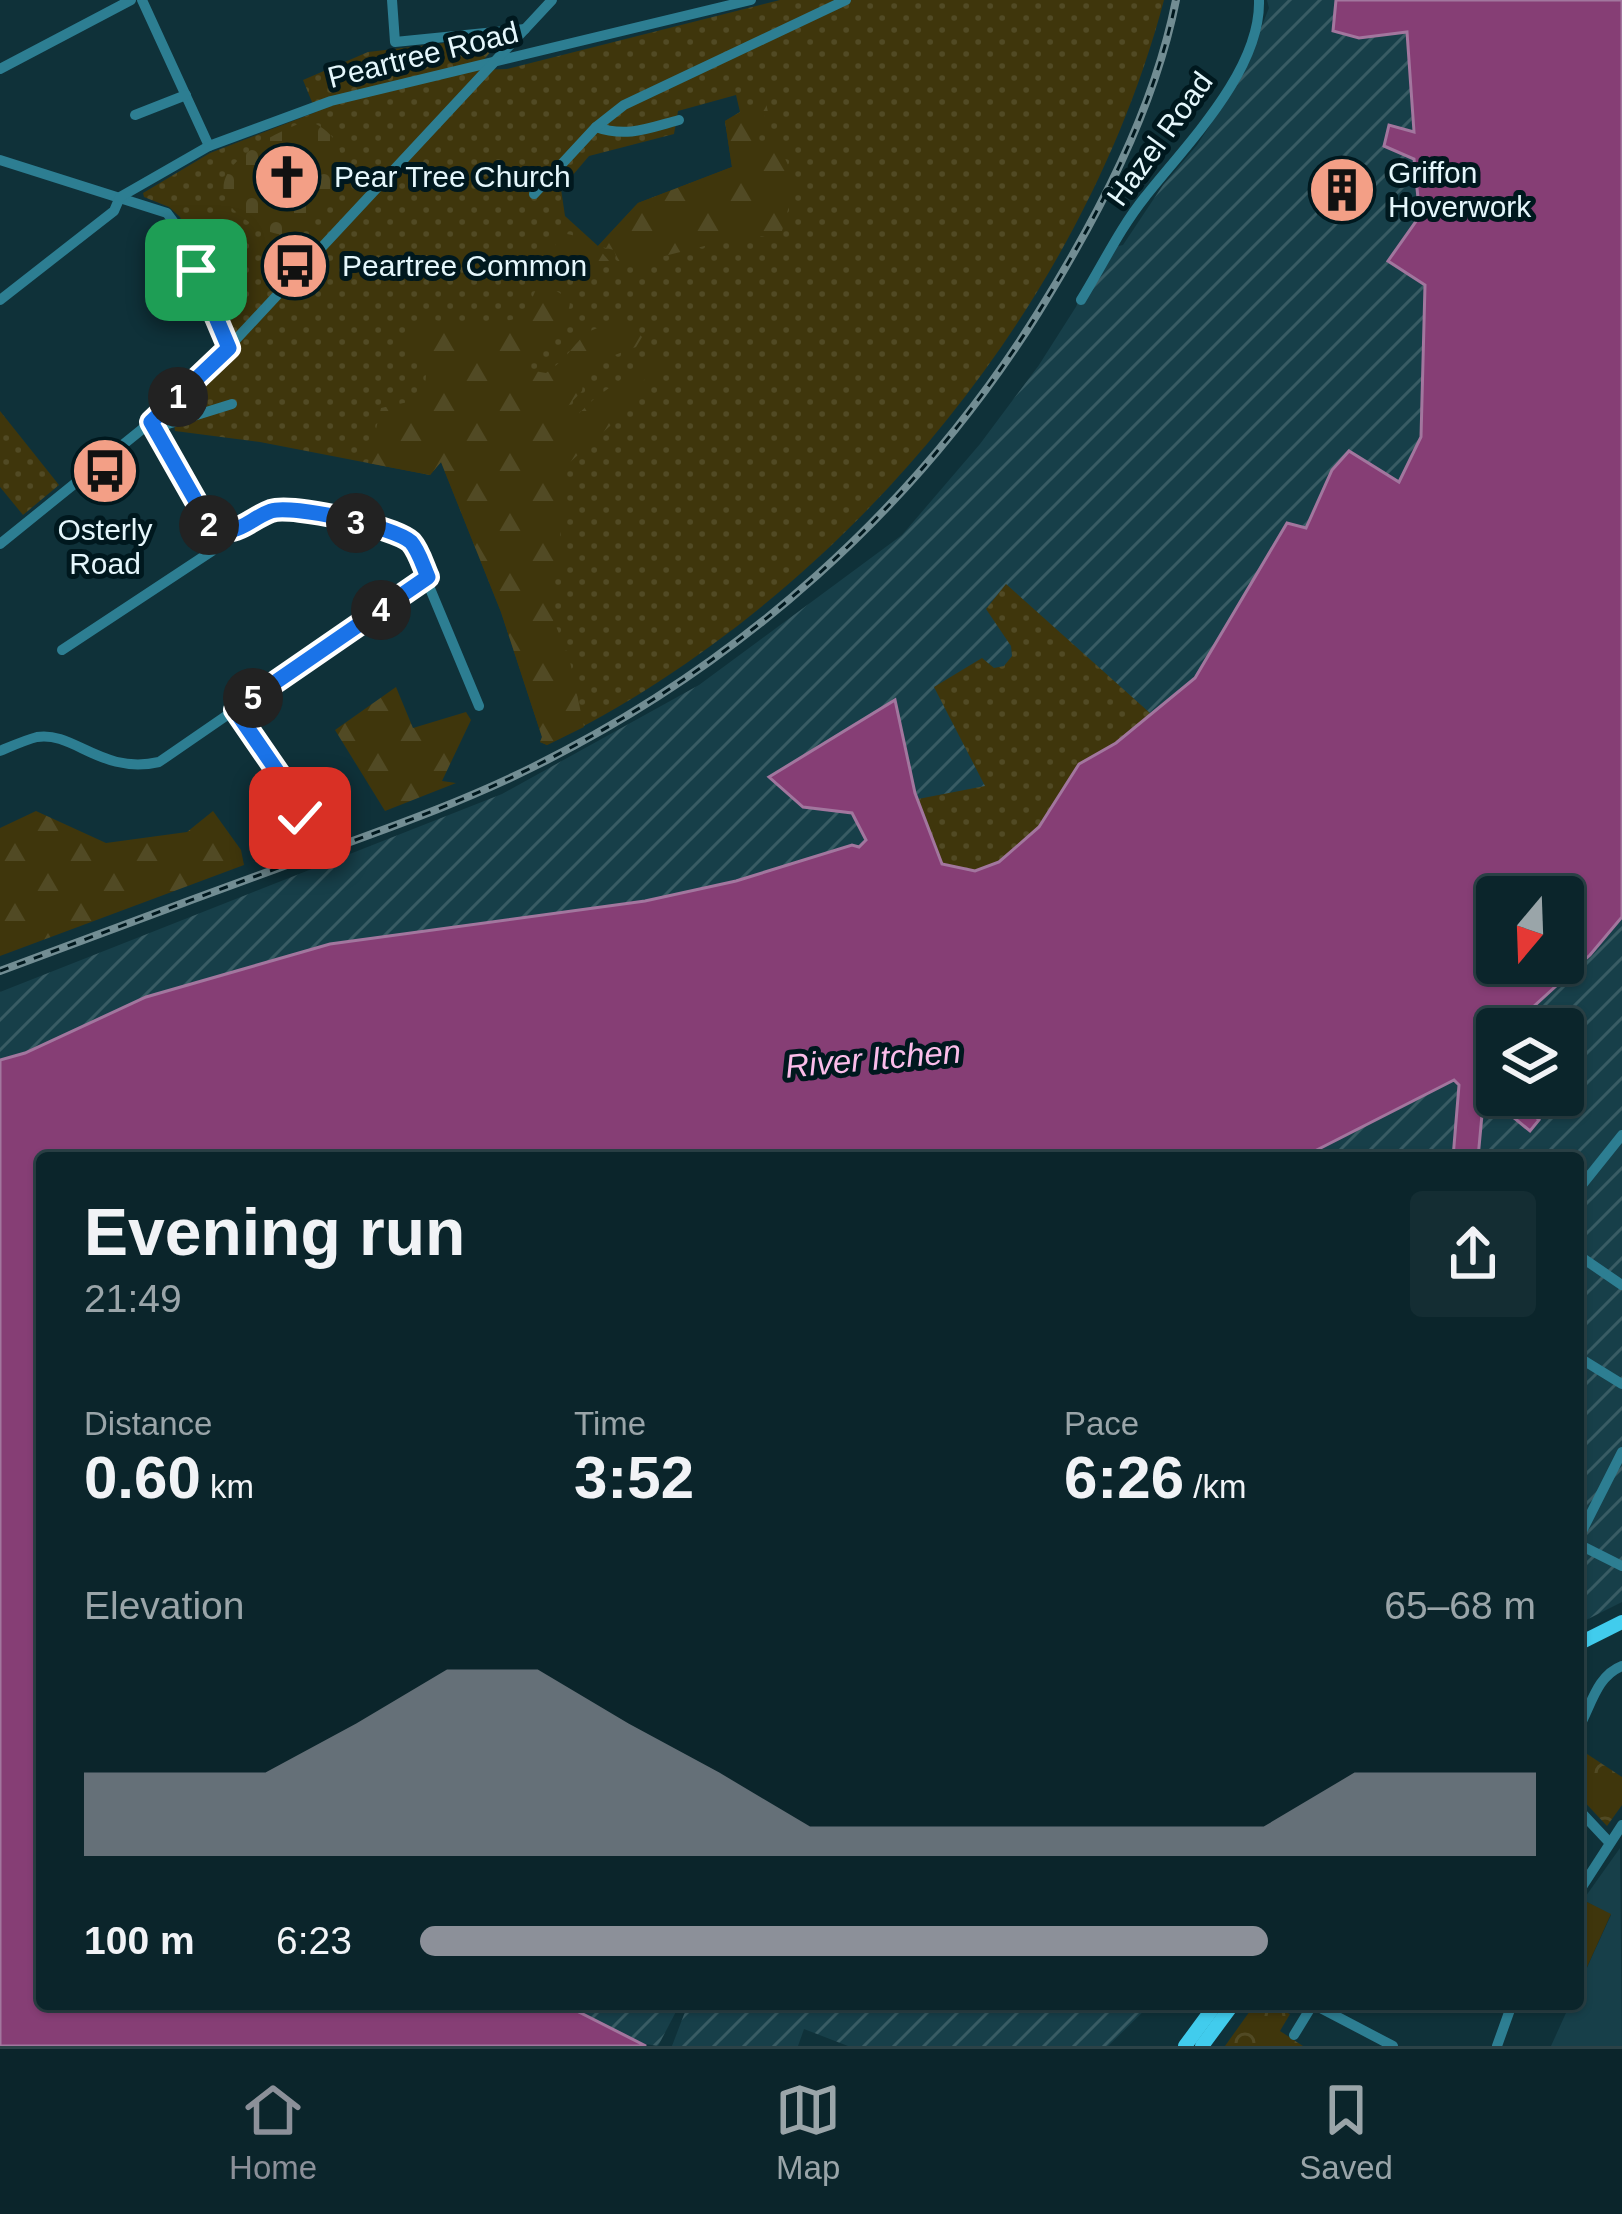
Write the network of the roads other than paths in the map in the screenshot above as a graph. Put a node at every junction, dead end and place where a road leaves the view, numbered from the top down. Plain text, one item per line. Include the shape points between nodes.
1 (131, 0) edge
2 (142, 0) edge
3 (392, 0) edge
4 (552, 0) edge
5 (751, 0) edge
6 (845, 0) edge
7 (1259, 0) edge
8 (525, 29) junction
9 (494, 62) junction
10 (0, 69) edge
11 (187, 95) junction
12 (135, 115) dead end
13 (679, 120) dead end
14 (596, 127) junction
15 (209, 146) junction
16 (0, 148) edge
17 (3, 160) edge
18 (534, 194) dead end
19 (120, 197) junction
20 (1081, 299) dead end
21 (0, 300) edge
22 (229, 348) junction
23 (232, 404) dead end
24 (153, 425) junction
25 (220, 530) junction
26 (0, 544) edge
27 (428, 577) junction
28 (62, 650) dead end
29 (479, 706) dead end
30 (235, 710) junction
31 (0, 751) edge
32 (297, 800) dead end
33 (1622, 1135) edge
34 (1584, 1182) edge
35 (1584, 1259) edge
36 (1622, 1285) edge
37 (1584, 1361) edge
38 (1622, 1384) edge
39 (1622, 1452) edge
40 (1618, 1472) edge
41 (1584, 1531) edge
42 (1584, 1544) edge
43 (1622, 1566) edge
44 (1622, 1622) edge
45 (1584, 1641) edge
46 (1622, 1666) edge
47 (1584, 1713) edge
48 (1584, 1815) edge
49 (1622, 1825) edge
50 (1608, 1841) junction
51 (1584, 1883) edge
52 (1212, 2010) edge
53 (1229, 2010) edge
54 (1309, 2010) edge
55 (1325, 2010) edge
56 (1510, 2010) edge
57 (1294, 2035) dead end
58 (1185, 2046) edge
59 (1202, 2046) edge
60 (1394, 2046) edge
61 (1497, 2046) edge

1 - 10 street
2 - 11 street
3 - 8 street via 395,42
4 - 8 street
5 - 9 street, Peartree Road
6 - 14 street via 638,98
7 - 20 street, Hazel Road via 1231,85 1142,200
8 - 9 street
9 - 15 street, Peartree Road via 301,112
9 - 22 street
11 - 12 street
11 - 15 street
13 - 14 street via 632,133
14 - 18 street
15 - 19 street, Peartree Road
16 - 17 street
17 - 19 street
19 - 21 street, Peartree Road via 114,212
19 - 22 street via 174,221
22 - 24 street
23 - 24 street
24 - 25 street via 210,526
24 - 26 street
25 - 27 street via 287,509 381,528 411,543
25 - 28 street via 212,550
27 - 29 street
27 - 30 street
30 - 31 street via 159,762 137,766 50,738
30 - 32 street
33 - 34 street
35 - 36 street
37 - 38 street
39 - 40 street
40 - 41 street
42 - 43 street
44 - 45 main road
46 - 47 street via 1609,1671
48 - 50 street
49 - 50 street
50 - 51 street
52 - 58 main road
53 - 59 main road
54 - 57 street
55 - 60 street
56 - 61 street

